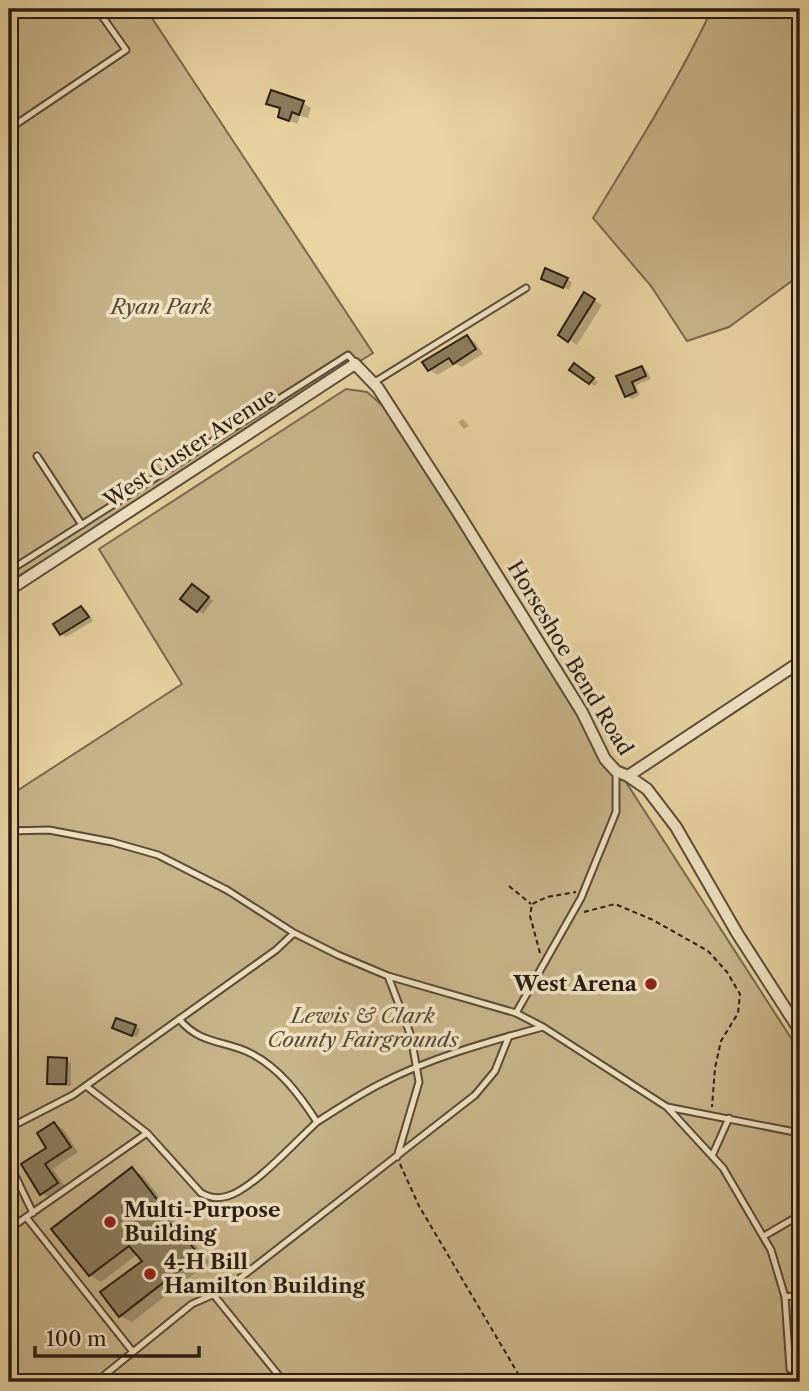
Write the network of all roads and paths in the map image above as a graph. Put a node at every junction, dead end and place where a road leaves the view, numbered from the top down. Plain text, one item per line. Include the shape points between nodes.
1 (97, 9) edge
2 (9, 129) edge
3 (526, 288) dead end
4 (355, 364) junction
5 (373, 383) junction
6 (37, 456) dead end
7 (82, 525) junction
8 (9, 571) edge
9 (9, 590) edge
10 (800, 662) edge
11 (616, 771) junction
12 (628, 776) junction
13 (9, 831) edge
14 (509, 886) dead end
15 (584, 891) junction
16 (532, 904) junction
17 (570, 918) junction
18 (295, 933) junction
19 (543, 964) junction
20 (388, 976) junction
21 (516, 1013) junction
22 (179, 1019) junction
23 (543, 1027) junction
24 (800, 1031) edge
25 (509, 1036) junction
26 (417, 1067) junction
27 (86, 1086) junction
28 (667, 1107) junction
29 (712, 1115) junction
30 (729, 1118) junction
31 (317, 1122) junction
32 (9, 1128) edge
33 (147, 1133) junction
34 (800, 1133) edge
35 (712, 1156) junction
36 (397, 1157) junction
37 (9, 1163) edge
38 (33, 1213) junction
39 (800, 1215) edge
40 (26, 1217) junction
41 (9, 1229) edge
42 (764, 1236) junction
43 (213, 1294) junction
44 (800, 1295) edge
45 (785, 1297) junction
46 (133, 1352) junction
47 (800, 1372) edge
48 (96, 1382) edge
49 (284, 1382) edge
50 (523, 1382) edge

1 - 2 lane via 126,50
3 - 5 lane
4 - 5 street
4 - 7 lane via 348,355
4 - 9 street, West Custer Avenue
5 - 11 street, Horseshoe Bend Road
6 - 7 lane
7 - 8 lane
10 - 12 street
11 - 12 street, Horseshoe Bend Road
11 - 15 lane via 616,812
12 - 24 street, Horseshoe Bend Road via 647,789 676,827
13 - 18 lane via 49,830 158,855 227,890
14 - 16 path
15 - 16 path
15 - 17 lane
16 - 19 path via 530,916
17 - 19 lane
17 - 29 path via 615,904 708,951 727,972 740,995 738,1013 721,1041
18 - 20 lane
18 - 22 lane
19 - 21 lane
20 - 21 lane
20 - 26 lane via 409,1027
21 - 23 lane
22 - 27 lane
22 - 31 lane via 193,1034 260,1058 282,1075
23 - 25 lane
23 - 28 lane
25 - 26 lane
25 - 36 lane via 495,1071 475,1095
26 - 31 lane via 378,1084
26 - 36 lane via 419,1082
27 - 32 lane
27 - 33 lane
28 - 29 lane
28 - 35 lane
29 - 30 lane
30 - 34 lane
30 - 35 lane
31 - 33 lane via 247,1186 211,1198 201,1193
33 - 38 lane
35 - 42 lane
36 - 43 lane via 226,1289
36 - 50 path via 419,1206
37 - 38 lane
38 - 40 lane
39 - 42 lane
40 - 41 lane
40 - 46 lane
42 - 45 lane
43 - 46 lane via 192,1304
43 - 49 lane
44 - 45 lane
45 - 47 lane via 790,1370
46 - 48 lane

